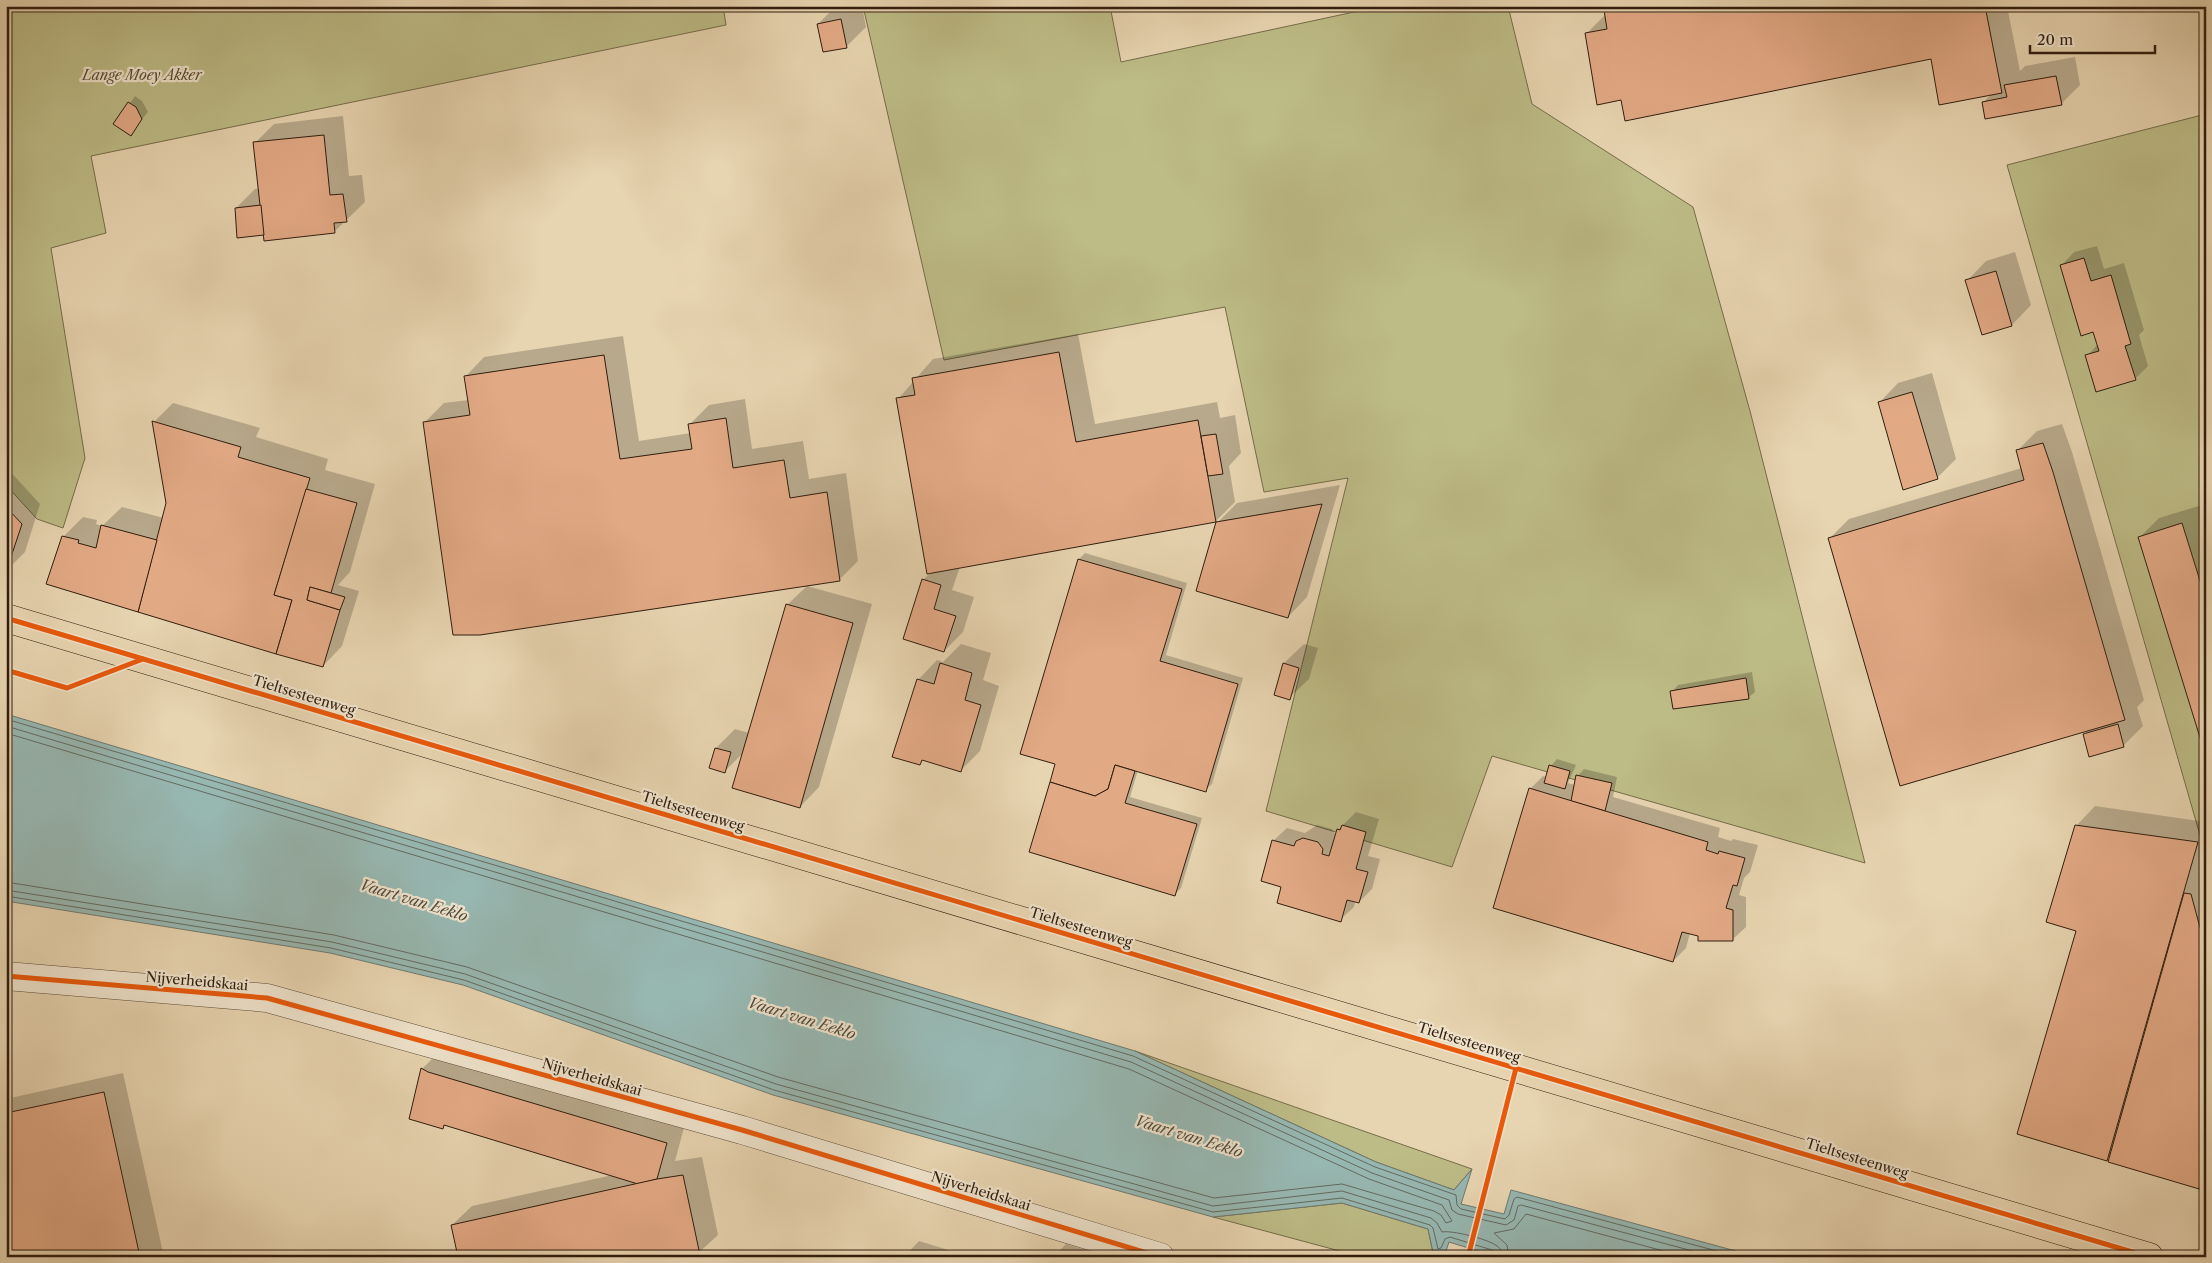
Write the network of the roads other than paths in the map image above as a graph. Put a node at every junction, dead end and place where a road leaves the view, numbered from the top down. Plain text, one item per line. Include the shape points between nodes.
1 (6, 618) edge
2 (6, 976) edge
3 (1160, 1257) edge
4 (2148, 1257) edge

1 - 4 main road, Tieltsesteenweg
2 - 3 street, Nijverheidskaai via 267,998 742,1130

